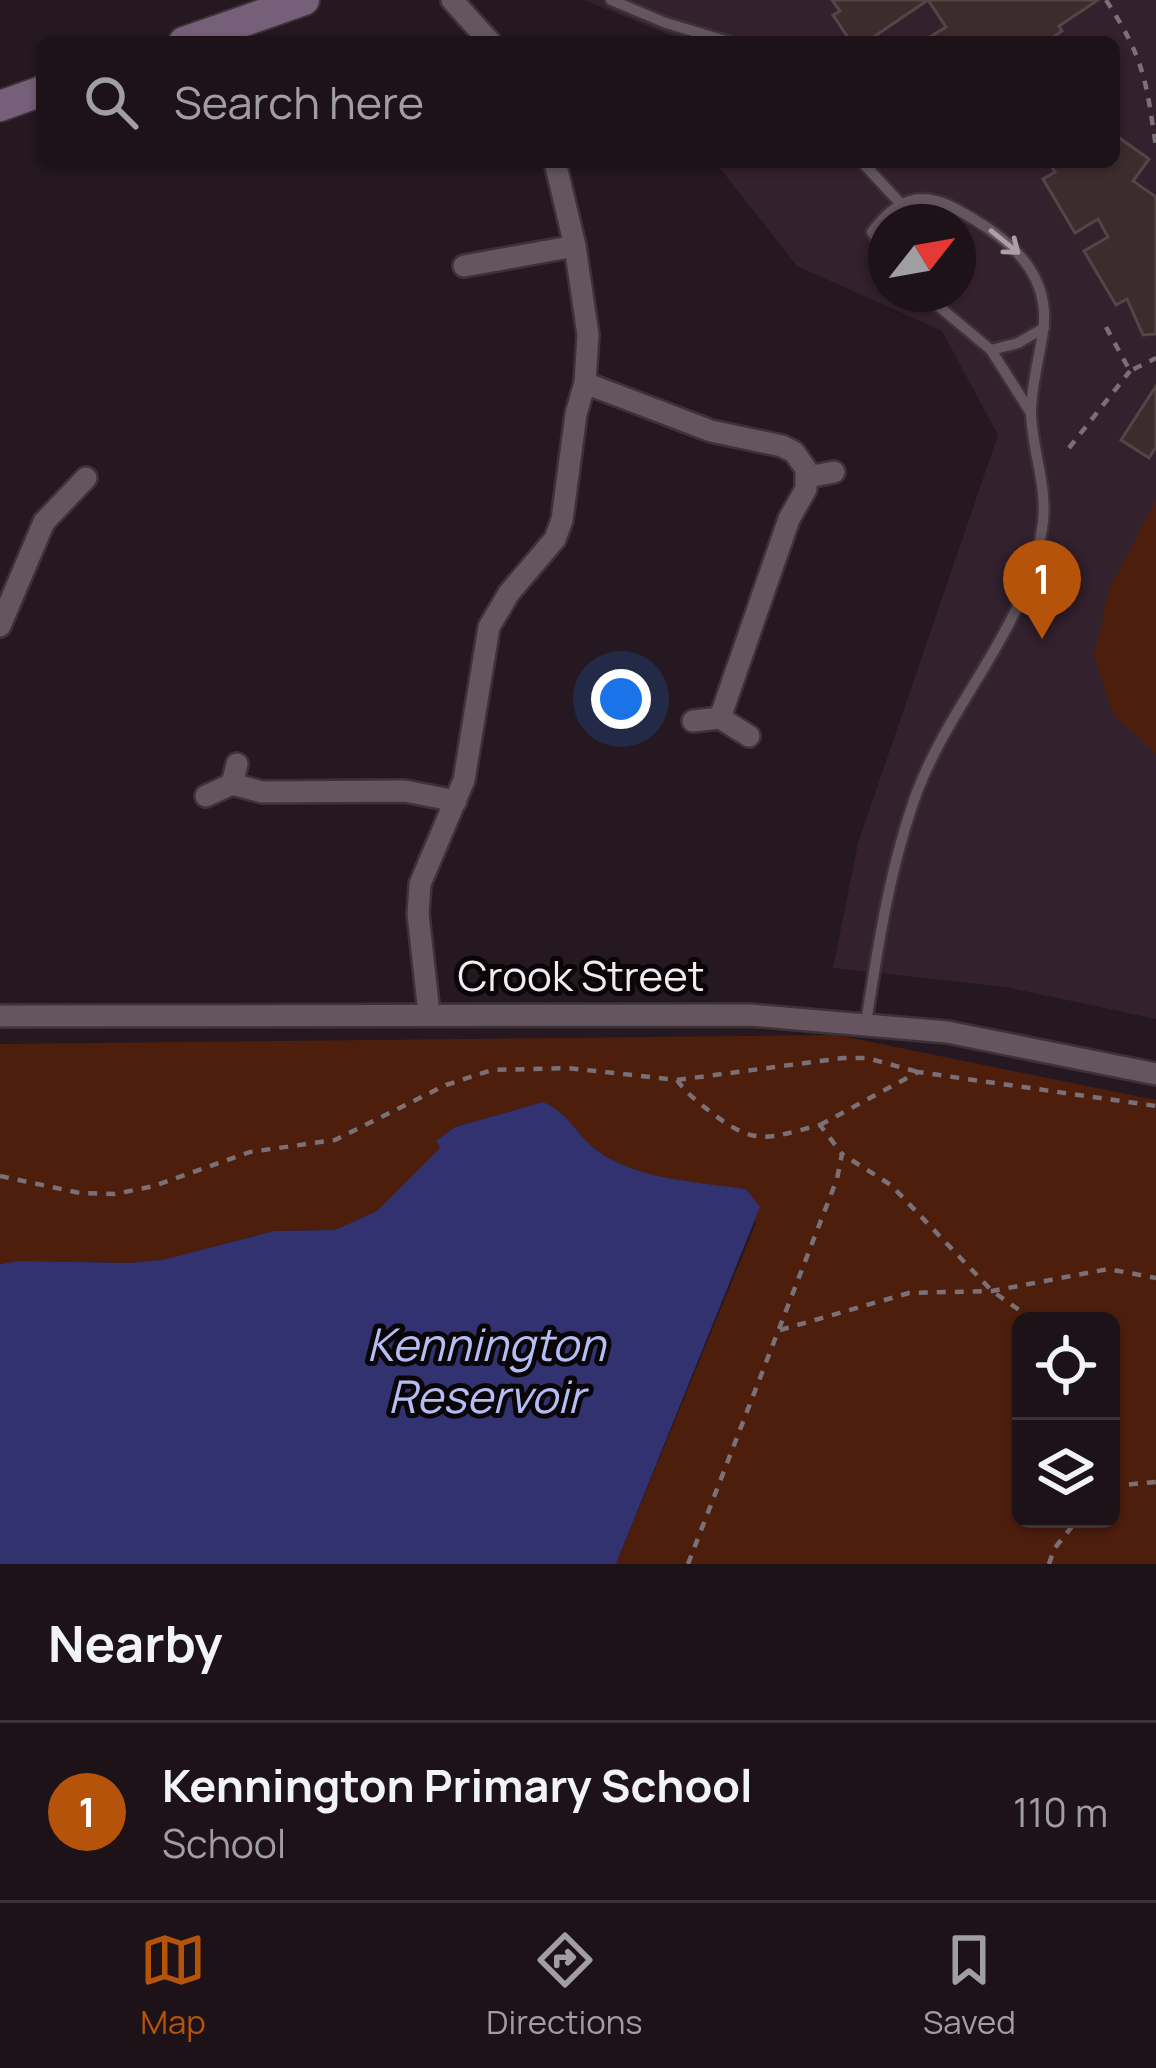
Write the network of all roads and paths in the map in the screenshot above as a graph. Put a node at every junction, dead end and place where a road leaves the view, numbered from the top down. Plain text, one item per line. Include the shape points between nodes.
1 (283, 0) edge
2 (304, 0) edge
3 (452, 0) edge
4 (611, 0) edge
5 (1106, 0) edge
6 (245, 19) junction
7 (200, 36) edge
8 (485, 36) edge
9 (709, 36) edge
10 (36, 93) edge
11 (0, 106) edge
12 (1156, 147) edge
13 (556, 168) edge
14 (868, 168) edge
15 (900, 203) joint
16 (575, 247) junction
17 (460, 266) dead end
18 (946, 312) edge
19 (1106, 327) dead end
20 (1044, 328) junction
21 (991, 350) junction
22 (1156, 358) edge
23 (1130, 371) junction
24 (585, 383) junction
25 (1031, 413) junction
26 (1069, 448) dead end
27 (834, 472) dead end
28 (808, 477) junction
29 (86, 478) dead end
30 (0, 626) edge
31 (720, 718) junction
32 (694, 721) dead end
33 (749, 736) dead end
34 (206, 796) dead end
35 (456, 801) junction
36 (429, 1013) junction
37 (0, 1016) edge
38 (866, 1023) junction
39 (918, 1072) junction
40 (1156, 1074) edge
41 (677, 1080) junction
42 (1156, 1106) edge
43 (820, 1124) junction
44 (842, 1154) junction
45 (0, 1176) edge
46 (1156, 1278) edge
47 (992, 1291) junction
48 (1022, 1312) edge
49 (780, 1330) junction
50 (1156, 1482) edge
51 (1120, 1485) edge
52 (1071, 1528) edge
53 (688, 1564) edge
54 (1049, 1564) edge

1 - 6 street
2 - 6 street
3 - 8 street
4 - 9 lane
5 - 12 path via 1145,73
6 - 7 street
10 - 11 street
13 - 16 street
14 - 15 lane
15 -> 20 lane via 945,202 1016,249 1037,277
16 - 17 street
16 - 24 street via 588,335
18 - 21 lane
19 - 23 path
20 - 21 lane
20 - 25 lane
21 - 25 lane
22 - 23 path
23 - 26 path
24 - 28 street via 711,431 782,446
24 - 35 street via 555,538 489,627
25 - 38 lane via 1043,492 1040,541 1006,628 919,789 897,854
27 - 28 street
28 - 31 street
29 - 30 street via 44,522
31 - 32 street
31 - 33 street
34 - 35 street via 234,774 262,792 405,790
35 - 36 street via 418,899
36 - 37 street, Crook Street
36 - 38 street, Crook Street
38 - 40 street, Crook Street
39 - 41 path via 843,1058
39 - 42 path
39 - 43 path
41 - 43 path via 741,1136
41 - 45 path via 492,1070 335,1140 250,1152 154,1186 80,1193
43 - 44 path
44 - 47 path via 891,1184
44 - 49 path
46 - 47 path via 1108,1269
47 - 48 path
47 - 49 path via 909,1293
49 - 53 path
50 - 51 path
52 - 54 path

